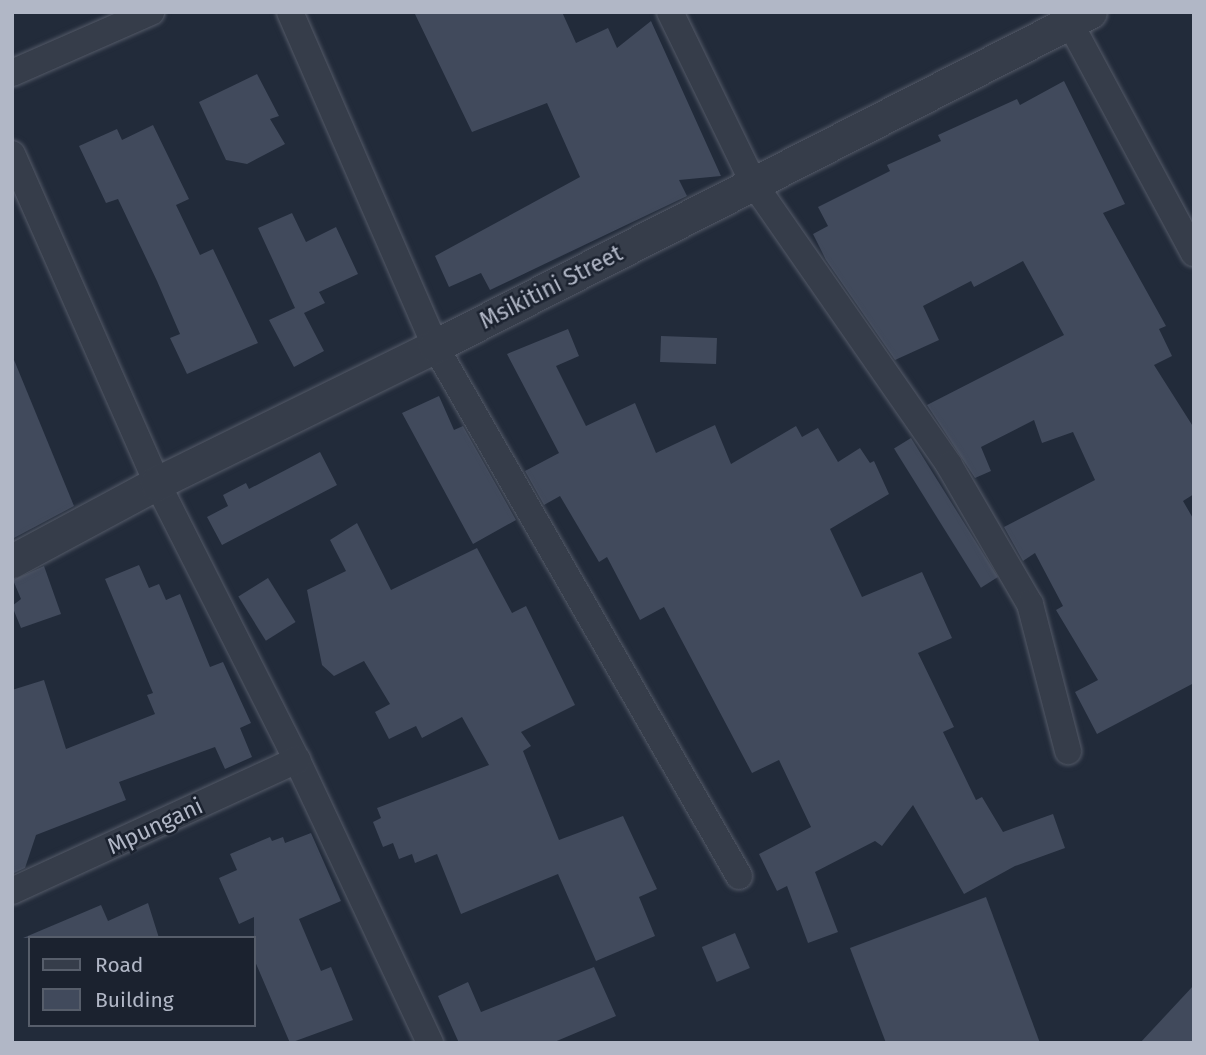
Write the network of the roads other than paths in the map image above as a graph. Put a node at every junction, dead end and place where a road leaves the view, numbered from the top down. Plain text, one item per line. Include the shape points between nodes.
1 (151, 12) edge
2 (290, 12) edge
3 (670, 12) edge
4 (1074, 16) edge
5 (12, 73) edge
6 (12, 154) edge
7 (754, 184) junction
8 (1194, 253) edge
9 (435, 346) junction
10 (157, 483) junction
11 (12, 561) edge
12 (1068, 751) dead end
13 (297, 760) junction
14 (739, 876) dead end
15 (12, 891) edge
16 (430, 1043) edge

1 - 5 street
2 - 9 street
3 - 7 street
4 - 7 street, Msikitini Street
4 - 8 street
6 - 10 street
7 - 9 street, Msikitini Street
7 - 12 street via 949,465 1030,604
9 - 10 street, Msikitini Street
9 - 14 street
10 - 11 street, Msikitini Street
10 - 13 street
13 - 15 street, Mpungani
13 - 16 street

